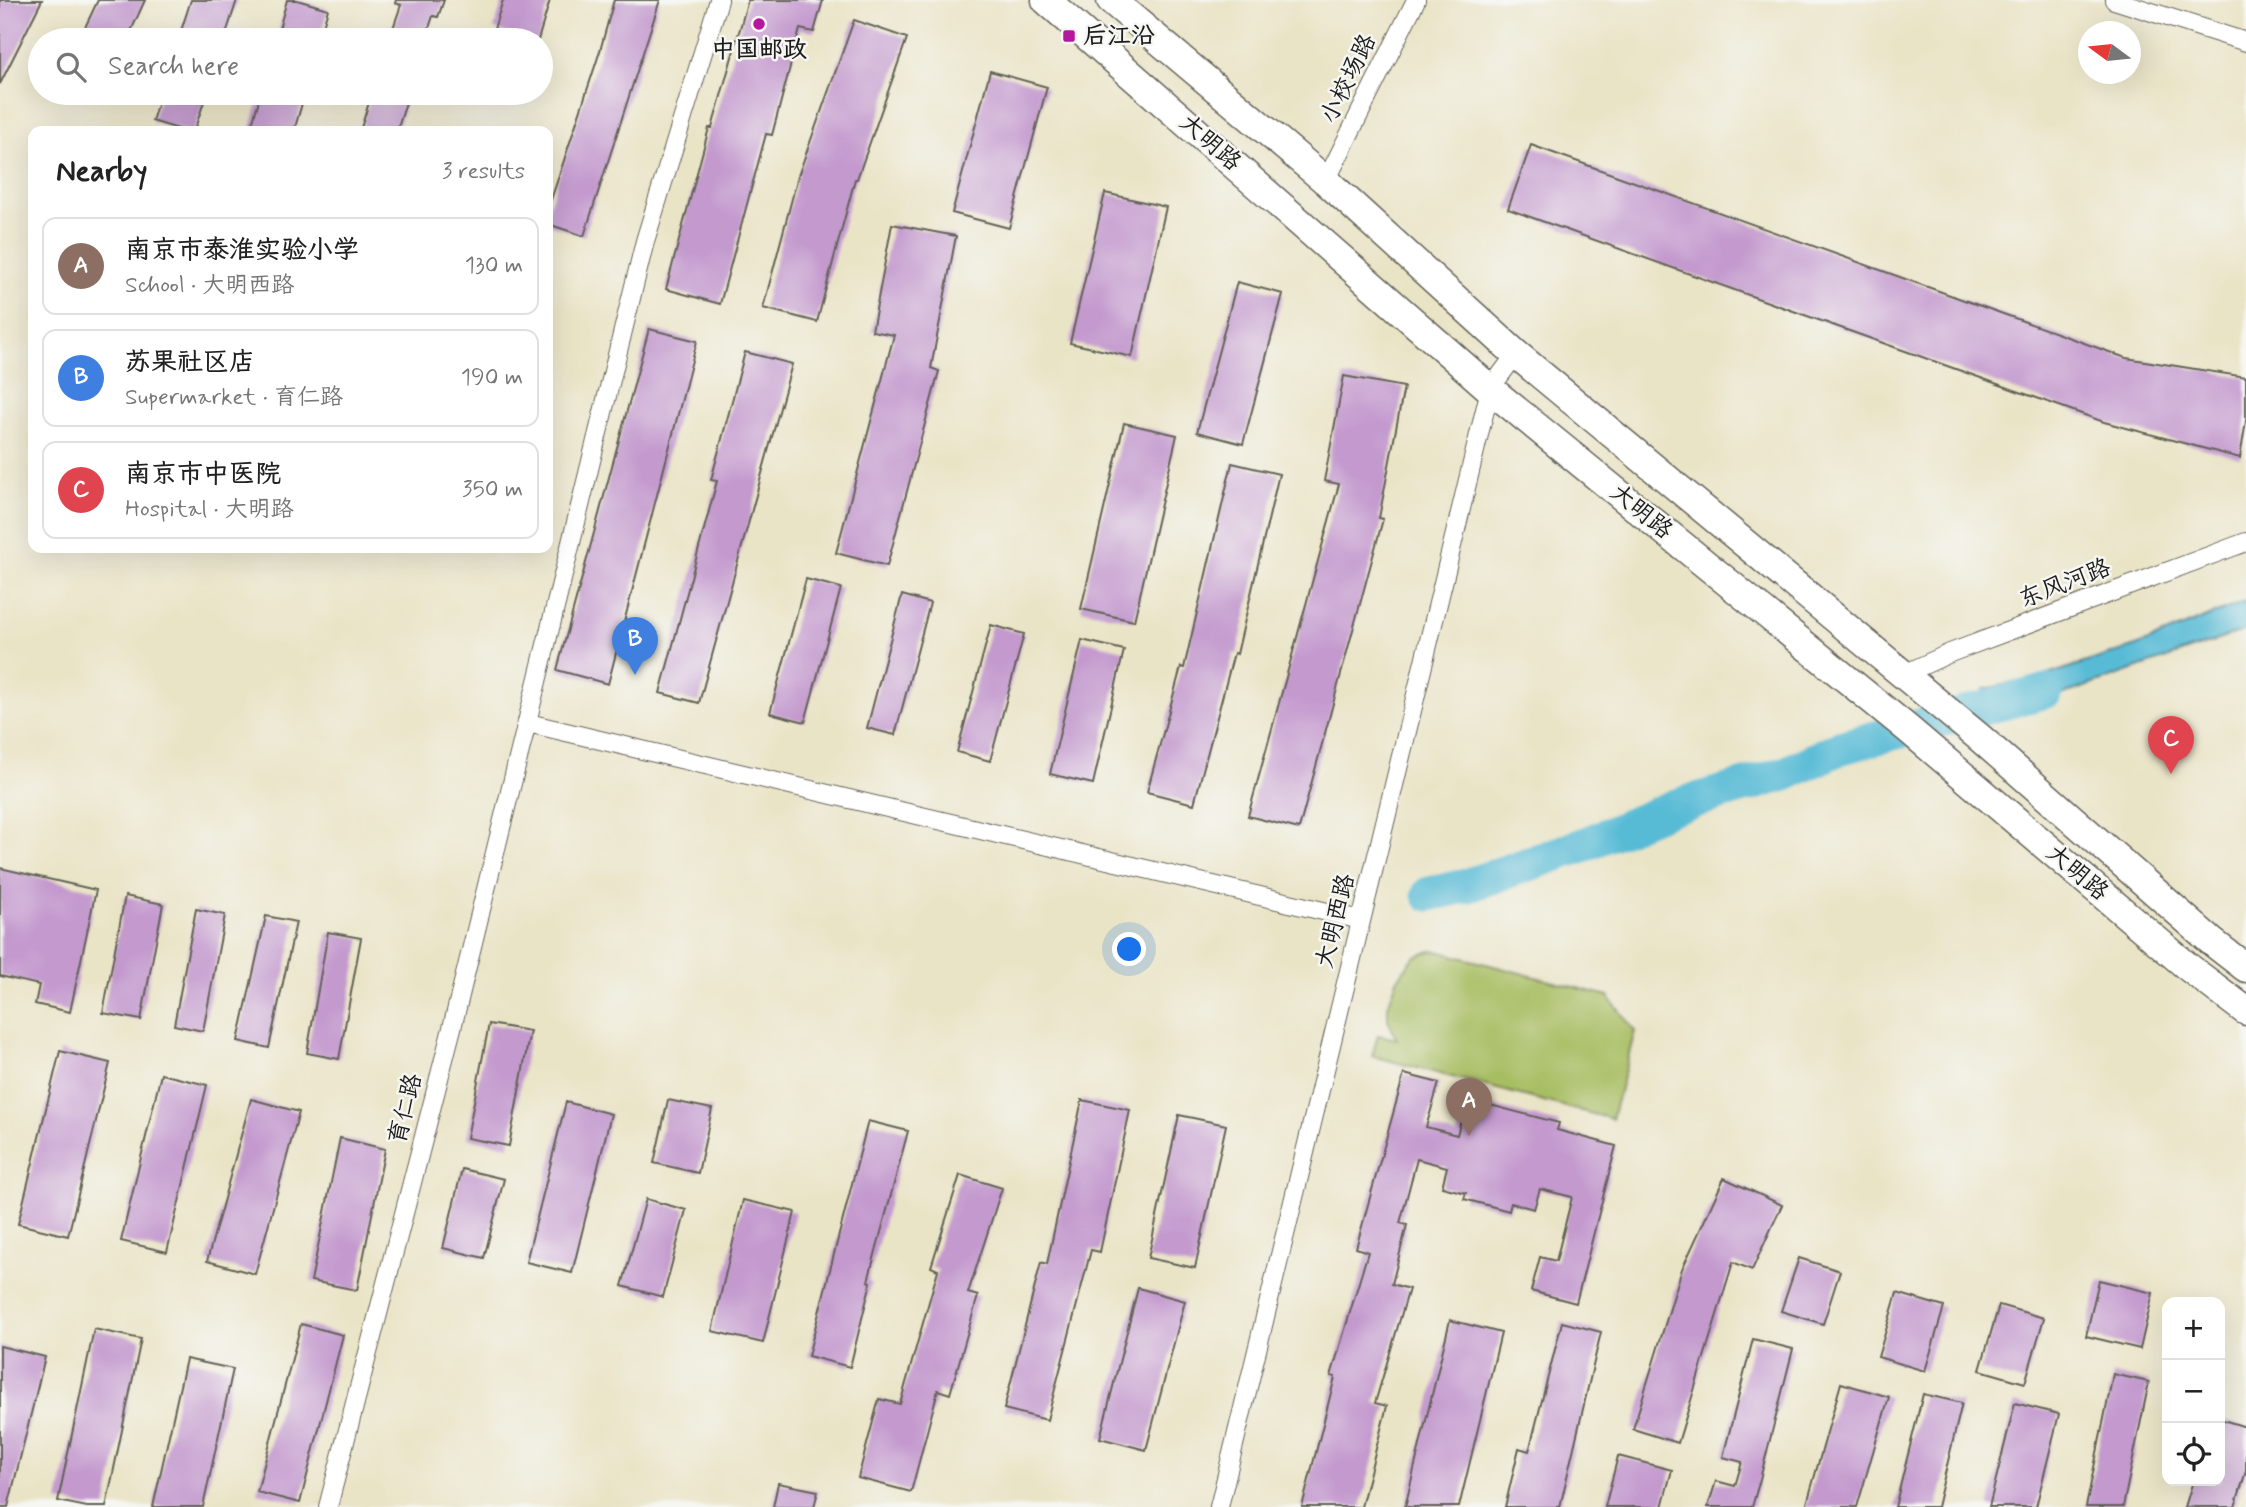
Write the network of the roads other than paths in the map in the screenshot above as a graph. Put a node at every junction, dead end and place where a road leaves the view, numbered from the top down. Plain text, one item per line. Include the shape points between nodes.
1 (719, 0) edge
2 (1046, 0) edge
3 (1111, 0) edge
4 (1416, 0) edge
5 (2113, 0) edge
6 (2246, 42) edge
7 (1326, 181) junction
8 (1516, 354) junction
9 (1490, 389) junction
10 (2246, 542) edge
11 (1902, 675) junction
12 (528, 723) junction
13 (1361, 920) junction
14 (2246, 968) edge
15 (2246, 1011) edge
16 (328, 1507) edge
17 (1219, 1507) edge

1 - 12 street, 育仁路 via 645,241
2 - 9 main road, 大明路
3 - 7 main road
4 - 7 street, 小校场路
5 - 6 street
7 - 8 main road
8 - 9 street, 大明西路
8 - 11 main road
9 - 13 street, 大明西路
9 - 15 main road, 大明路
10 - 11 street, 东风河路
11 - 14 main road
12 - 13 street
12 - 16 street, 育仁路
13 - 17 street, 大明西路

